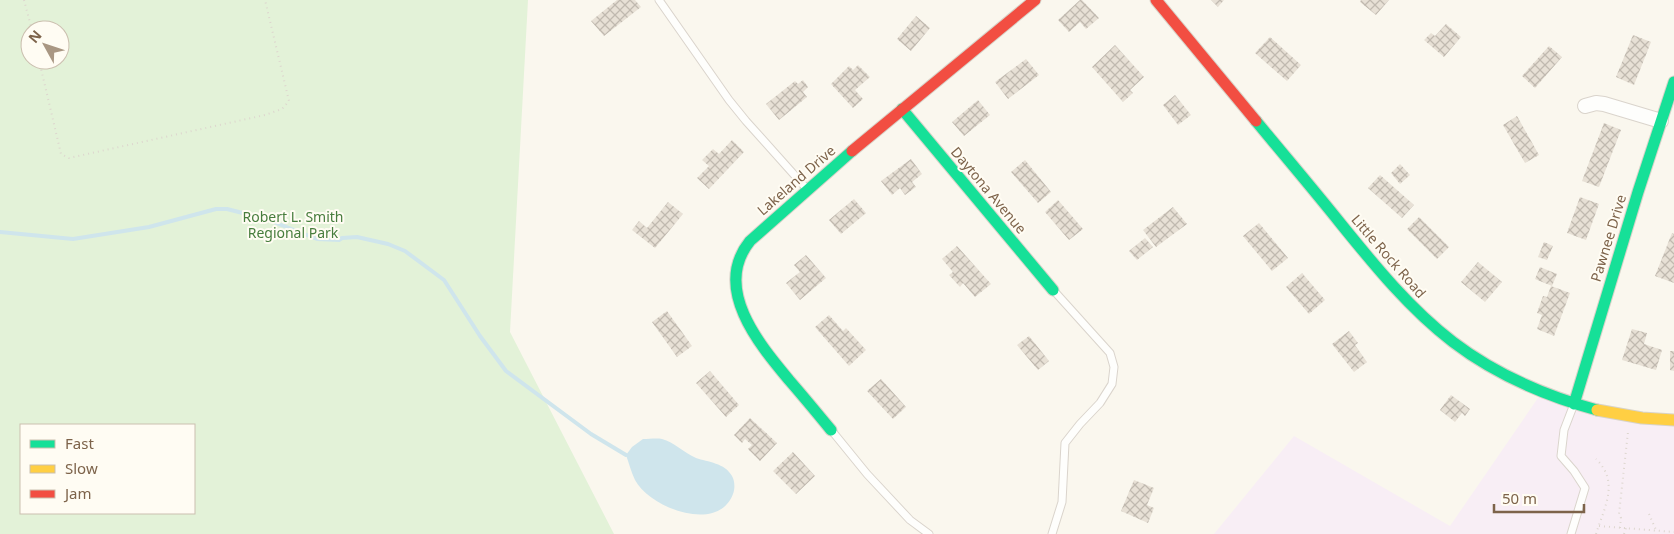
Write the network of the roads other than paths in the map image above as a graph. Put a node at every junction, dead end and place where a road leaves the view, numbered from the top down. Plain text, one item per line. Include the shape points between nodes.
1 (659, 0) edge
2 (1035, 0) edge
3 (1156, 0) edge
4 (1674, 82) edge
5 (1585, 106) dead end
6 (902, 110) junction
7 (1661, 121) junction
8 (808, 190) junction
9 (1053, 290) joint
10 (1574, 404) junction
11 (1674, 420) edge
12 (831, 430) joint
13 (930, 534) edge
14 (1052, 534) edge
15 (1570, 534) edge

1 - 8 lane via 729,100
2 - 6 street, Lakeland Drive
3 - 10 street, Little Rock Road via 1410,304 1450,339 1483,362
4 - 7 street, Pawnee Drive
5 - 7 street via 1604,104
6 - 8 street, Lakeland Drive
6 - 9 street, Daytona Avenue
7 - 10 street, Pawnee Drive
8 - 12 street, Lakeland Drive via 746,246 738,266 737,294 740,309 751,330
9 - 14 lane via 1110,353 1114,367 1112,384 1100,403 1065,443 1062,502
10 - 11 street, Little Rock Road via 1605,412
10 - 15 lane via 1564,430 1561,456 1585,488
12 - 13 lane via 910,520

